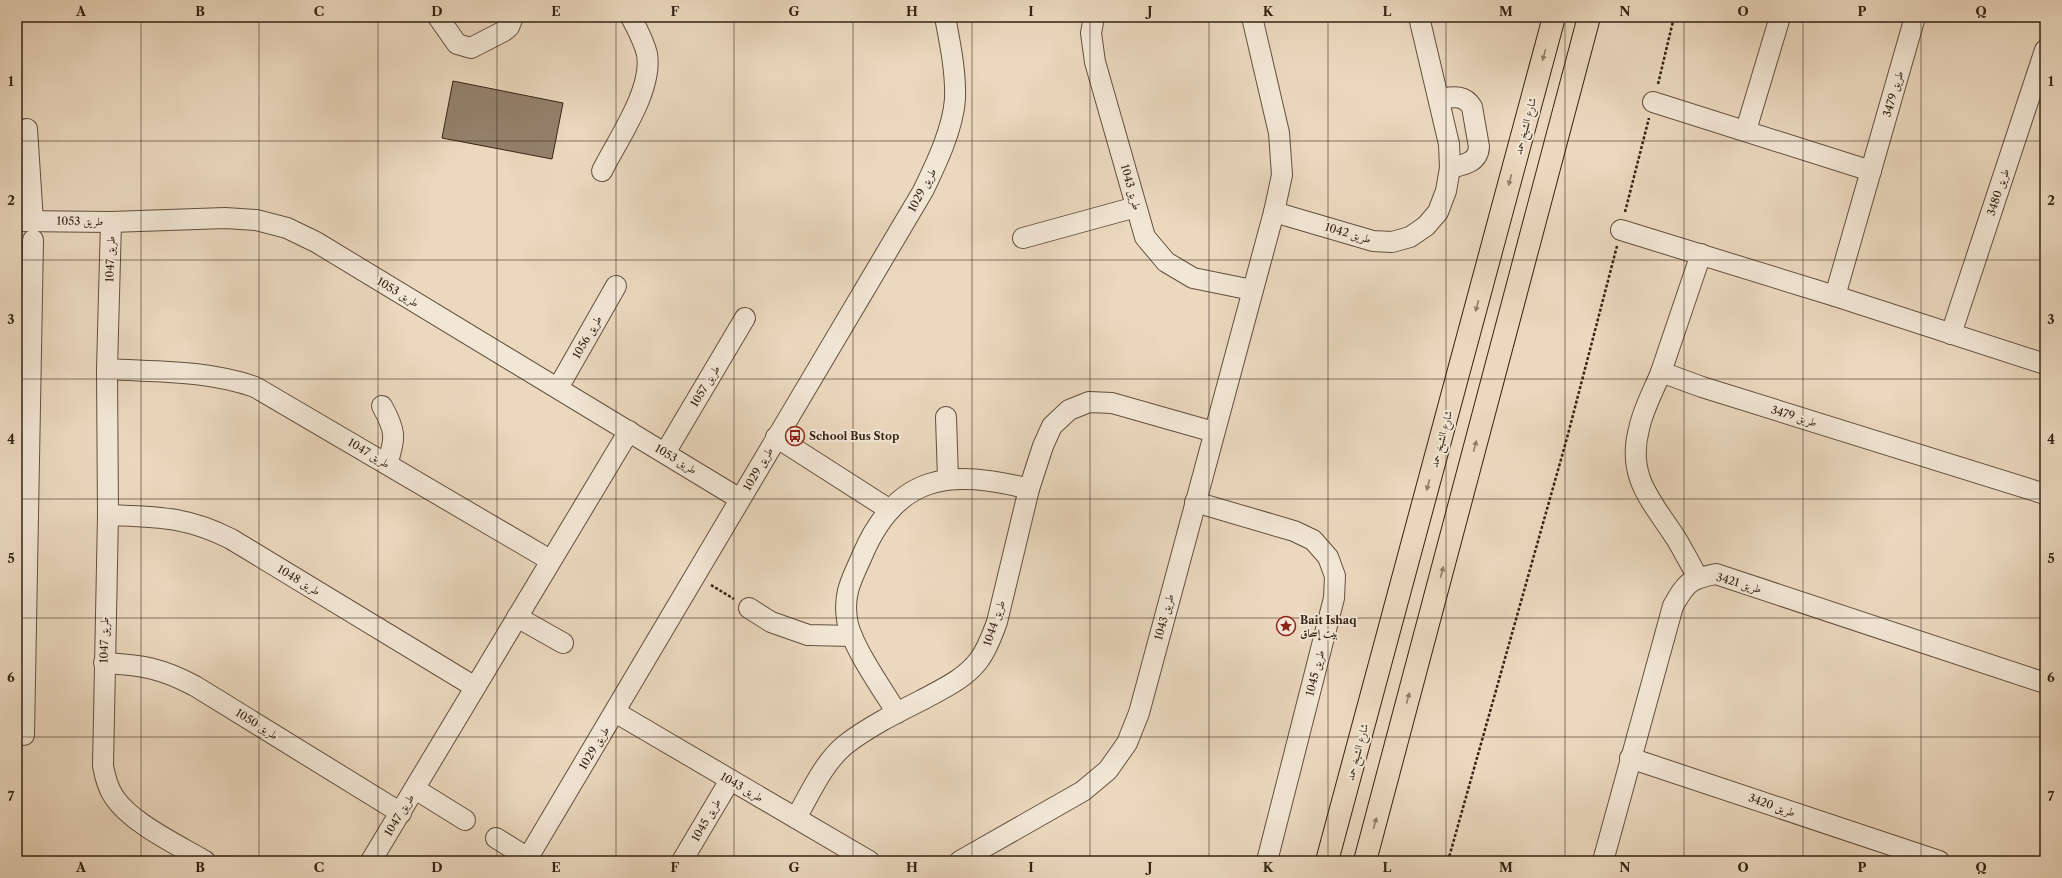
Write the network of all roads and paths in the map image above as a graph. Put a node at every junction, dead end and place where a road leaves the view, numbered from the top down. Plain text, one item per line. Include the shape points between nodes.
1 (438, 17) edge
2 (513, 17) edge
3 (631, 17) edge
4 (945, 17) edge
5 (1094, 17) edge
6 (1252, 17) edge
7 (1419, 17) edge
8 (1554, 17) edge
9 (1589, 17) edge
10 (1674, 17) edge
11 (1780, 17) edge
12 (1915, 17) edge
13 (2045, 50) edge
14 (1439, 99) junction
15 (1653, 102) junction
16 (27, 129) dead end
17 (1746, 130) junction
18 (1450, 168) junction
19 (602, 171) dead end
20 (1871, 171) junction
21 (1136, 207) junction
22 (1274, 212) junction
23 (111, 222) junction
24 (28, 227) edge
25 (1621, 230) junction
26 (1023, 238) dead end
27 (1701, 254) junction
28 (616, 286) dead end
29 (1252, 290) junction
30 (1835, 296) junction
31 (745, 318) dead end
32 (1951, 334) junction
33 (2045, 364) edge
34 (107, 369) junction
35 (1662, 372) junction
36 (558, 388) junction
37 (382, 406) dead end
38 (946, 417) dead end
39 (629, 431) junction
40 (1214, 432) junction
41 (776, 437) junction
42 (665, 453) junction
43 (387, 464) junction
44 (948, 479) junction
45 (1029, 489) junction
46 (2045, 494) edge
47 (740, 499) junction
48 (1195, 502) junction
49 (890, 510) junction
50 (108, 515) junction
51 (550, 560) junction
52 (695, 575) junction
53 (1698, 578) junction
54 (749, 608) joint
55 (517, 617) junction
56 (852, 636) junction
57 (563, 644) dead end
58 (104, 663) junction
59 (2045, 683) edge
60 (475, 687) junction
61 (615, 712) junction
62 (897, 713) junction
63 (24, 735) dead end
64 (1630, 758) junction
65 (730, 780) junction
66 (415, 789) junction
67 (400, 813) junction
68 (796, 818) junction
69 (465, 820) dead end
70 (496, 838) dead end
71 (1912, 857) edge
72 (527, 860) edge
73 (204, 861) edge
74 (371, 861) edge
75 (682, 861) edge
76 (869, 861) edge
77 (960, 861) edge
78 (1267, 861) edge
79 (1327, 861) edge
80 (1365, 861) edge
81 (1448, 861) edge
82 (1603, 861) edge
83 (1939, 861) edge

1 - 2 street via 457,44 471,48 504,31
3 - 19 street via 644,44 648,66 647,78
4 - 41 street, طريق 1029 via 952,50 955,99 943,148 924,191
5 - 21 street, طريق 1043 via 1091,33 1094,62
6 - 22 street, طريق 1043 via 1279,133 1282,175
7 - 14 street, طريق 1042
8 -> 79 main road, شارع الشيخ حمد
80 -> 9 main road
10 - 15 path
11 - 17 street
12 - 20 street, طريق 3479
13 - 32 street, طريق 3480
14 - 18 street, طريق 1042 via 1449,144
14 - 18 street via 1461,97 1470,103 1479,146 1472,161
15 - 17 street
15 - 25 path
16 - 24 street
17 - 20 street
18 - 22 street, طريق 1042 via 1446,191 1438,212 1416,234 1392,242 1373,241
20 - 30 street, طريق 3479
21 - 26 street
21 - 29 street, طريق 1043 via 1145,237 1166,262 1193,278
22 - 29 street, طريق 1043
23 - 24 street, طريق 1053
23 - 34 street, طريق 1047
23 - 36 street, طريق 1053 via 224,218 256,220 287,228 316,242
24 - 63 street
25 - 27 street
25 - 81 path via 1565,446
27 - 30 street
27 - 35 street
28 - 36 street, طريق 1056
29 - 40 street, طريق 1043
30 - 32 street
31 - 42 street, طريق 1057
32 - 33 street
34 - 43 street, طريق 1047 via 206,374 255,387 278,398
34 - 50 street, طريق 1047
35 - 46 street, طريق 3479 via 1702,387
35 - 53 street via 1639,428 1635,448 1637,472 1643,489 1677,540
36 - 39 street, طريق 1053
37 - 43 street via 394,434 394,443
38 - 44 street
39 - 42 street, طريق 1053
39 - 51 street, طريق 1047
40 - 45 street, طريق 1044 via 1112,403 1090,402 1069,410 1052,426
40 - 48 street, طريق 1043
41 - 47 street, طريق 1029
41 - 49 street
42 - 47 street, طريق 1053
43 - 51 street, طريق 1047
44 - 45 street via 996,480
44 - 49 street via 915,488
45 - 62 street, طريق 1044 via 997,622 990,642 979,661 963,676
47 - 52 street, طريق 1029
48 - 77 street, طريق 1043 via 1139,712 1127,743 1108,770 1083,791
48 - 78 street, طريق 1045 via 1294,531 1314,540 1328,556 1335,576 1334,598
49 - 56 street via 869,539 846,592 847,620
50 - 58 street, طريق 1047
50 - 60 street, طريق 1048 via 184,520 231,538
51 - 55 street, طريق 1047
52 - 54 path
52 - 61 street, طريق 1029
53 - 59 street, طريق 3421 via 1716,574
53 - 64 street, طريق 3421 via 1684,587 1672,606
54 - 56 street via 771,622 803,633
55 - 57 street
55 - 60 street, طريق 1047
56 - 62 street
58 - 67 street, طريق 1050 via 142,665 166,672 195,686
58 - 73 street, طريق 1047 via 103,766 106,782 113,797 137,820
60 - 66 street, طريق 1047
61 - 65 street, طريق 1043
61 - 72 street, طريق 1029
62 - 68 street, طريق 1044 via 844,746 823,771
64 - 71 street, طريق 3420
64 - 82 street, طريق 3421
65 - 68 street, طريق 1043
65 - 75 street, طريق 1045
66 - 67 street, طريق 1047
66 - 69 street, طريق 1047
67 - 74 street, طريق 1047
68 - 76 street, طريق 1043
70 - 72 street
71 - 83 street, طريق 3420

